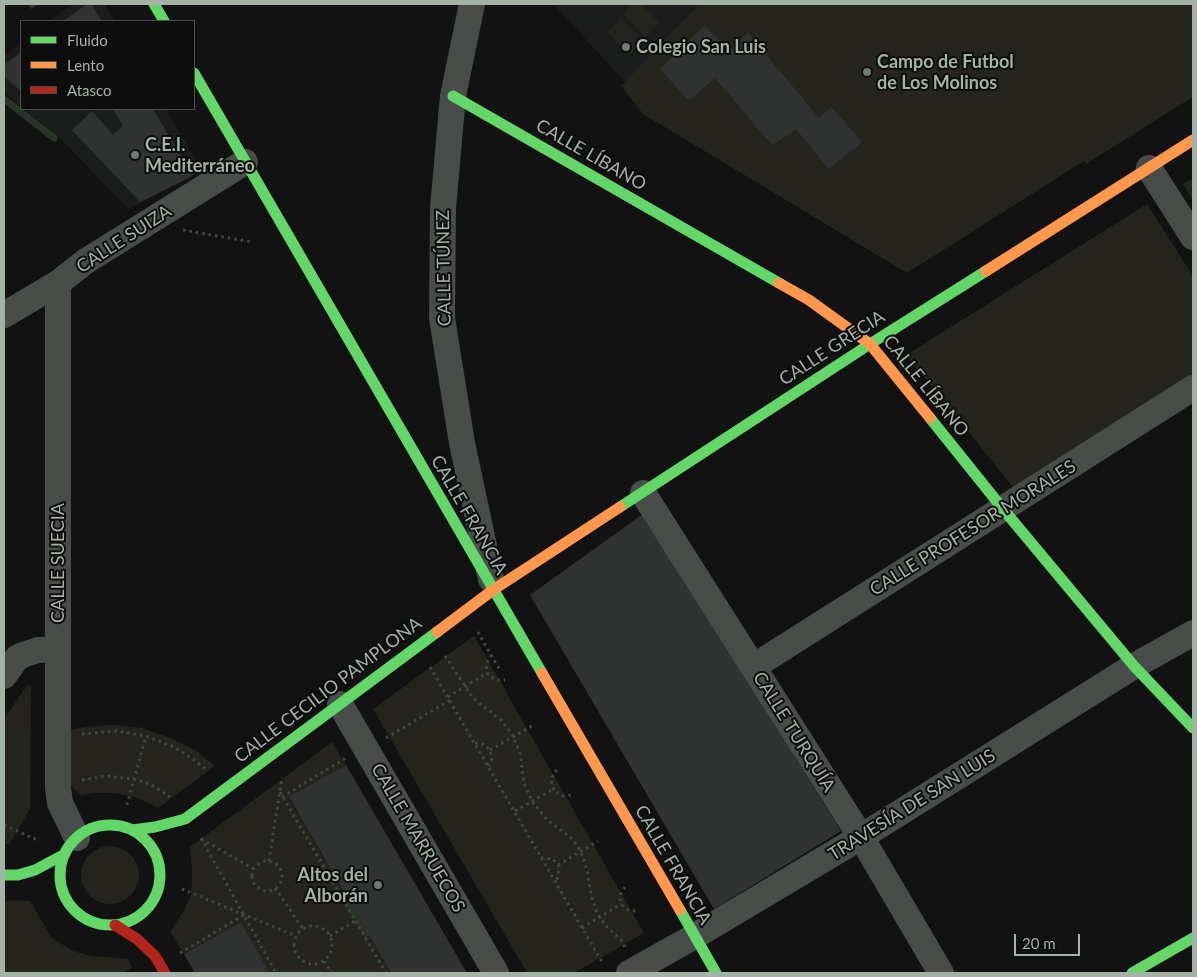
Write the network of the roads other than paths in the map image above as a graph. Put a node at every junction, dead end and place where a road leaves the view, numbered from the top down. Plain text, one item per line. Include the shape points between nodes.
1 (154, 4) edge
2 (472, 4) edge
3 (163, 20) edge
4 (195, 75) edge
5 (453, 96) junction
6 (1193, 140) edge
7 (245, 162) junction
8 (1149, 168) junction
9 (1193, 237) edge
10 (58, 283) junction
11 (4, 315) edge
12 (870, 344) junction
13 (1193, 388) edge
14 (643, 493) junction
15 (1003, 509) junction
16 (493, 590) junction
17 (1193, 633) edge
18 (58, 649) junction
19 (1134, 666) junction
20 (754, 667) junction
21 (5, 670) edge
22 (340, 704) junction
23 (1193, 728) edge
24 (184, 819) junction
25 (132, 830) junction
26 (175, 834) dead end
27 (861, 837) junction
28 (71, 846) junction
29 (167, 850) dead end
30 (160, 868) junction
31 (18, 875) junction
32 (4, 876) edge
33 (34, 882) dead end
34 (47, 886) dead end
35 (65, 894) junction
36 (150, 905) junction
37 (151, 919) dead end
38 (115, 925) junction
39 (694, 936) junction
40 (152, 938) dead end
41 (1193, 938) edge
42 (155, 956) junction
43 (165, 973) edge
44 (496, 973) edge
45 (629, 973) edge
46 (716, 973) edge
47 (941, 973) edge
48 (1132, 973) edge

1 - 3 street
2 - 5 street, CALLE TÚNEZ
4 - 7 street, CALLE FRANCIA
5 - 12 street, CALLE LÍBANO via 809,300
5 - 16 street, CALLE TÚNEZ via 443,208 442,318 462,443
6 - 8 street, CALLE GRECIA
7 - 10 street, CALLE SUIZA via 86,261
7 - 16 street, CALLE FRANCIA
8 - 9 street
8 - 12 street, CALLE GRECIA
10 - 11 street, CALLE SUIZA
10 - 18 street, CALLE SUECIA
12 - 14 street, CALLE GRECIA
12 - 15 street, CALLE LÍBANO
13 - 15 street, CALLE PROFESOR MORALES
14 - 16 street, CALLE GRECIA
14 - 20 street, CALLE TURQUÍA
15 - 19 street, CALLE LÍBANO
15 - 20 street, CALLE PROFESOR MORALES
16 - 22 street, CALLE CECILIO PAMPLONA
16 - 39 street, CALLE FRANCIA
17 - 19 street, TRAVESÍA DE SAN LUIS
18 - 21 street via 30,651
18 - 28 street, CALLE SUECIA via 58,788
19 - 23 street, CALLE LÍBANO
19 - 27 street, TRAVESÍA DE SAN LUIS
20 - 27 street, CALLE TURQUÍA
22 - 24 street, CALLE CECILIO PAMPLONA
22 - 44 street, CALLE MARRUECOS
24 - 25 street, CALLE CECILIO PAMPLONA
24 - 26 street, CALLE CECILIO PAMPLONA
25 - 28 street via 108,825 95,827 84,832
25 - 30 street via 151,845
27 - 39 street, TRAVESÍA DE SAN LUIS
27 - 47 street, CALLE TURQUÍA
28 - 31 street via 41,867
28 - 35 street via 60,871
29 - 30 street
30 - 36 street via 158,892
31 - 32 street
31 - 33 street
34 - 35 street
35 - 38 street via 78,914 100,924
36 - 37 street
36 - 38 street via 134,919
38 - 42 street
39 - 45 street, TRAVESÍA DE SAN LUIS
39 - 46 street, CALLE FRANCIA
40 - 42 street
41 - 48 street
42 - 43 street

